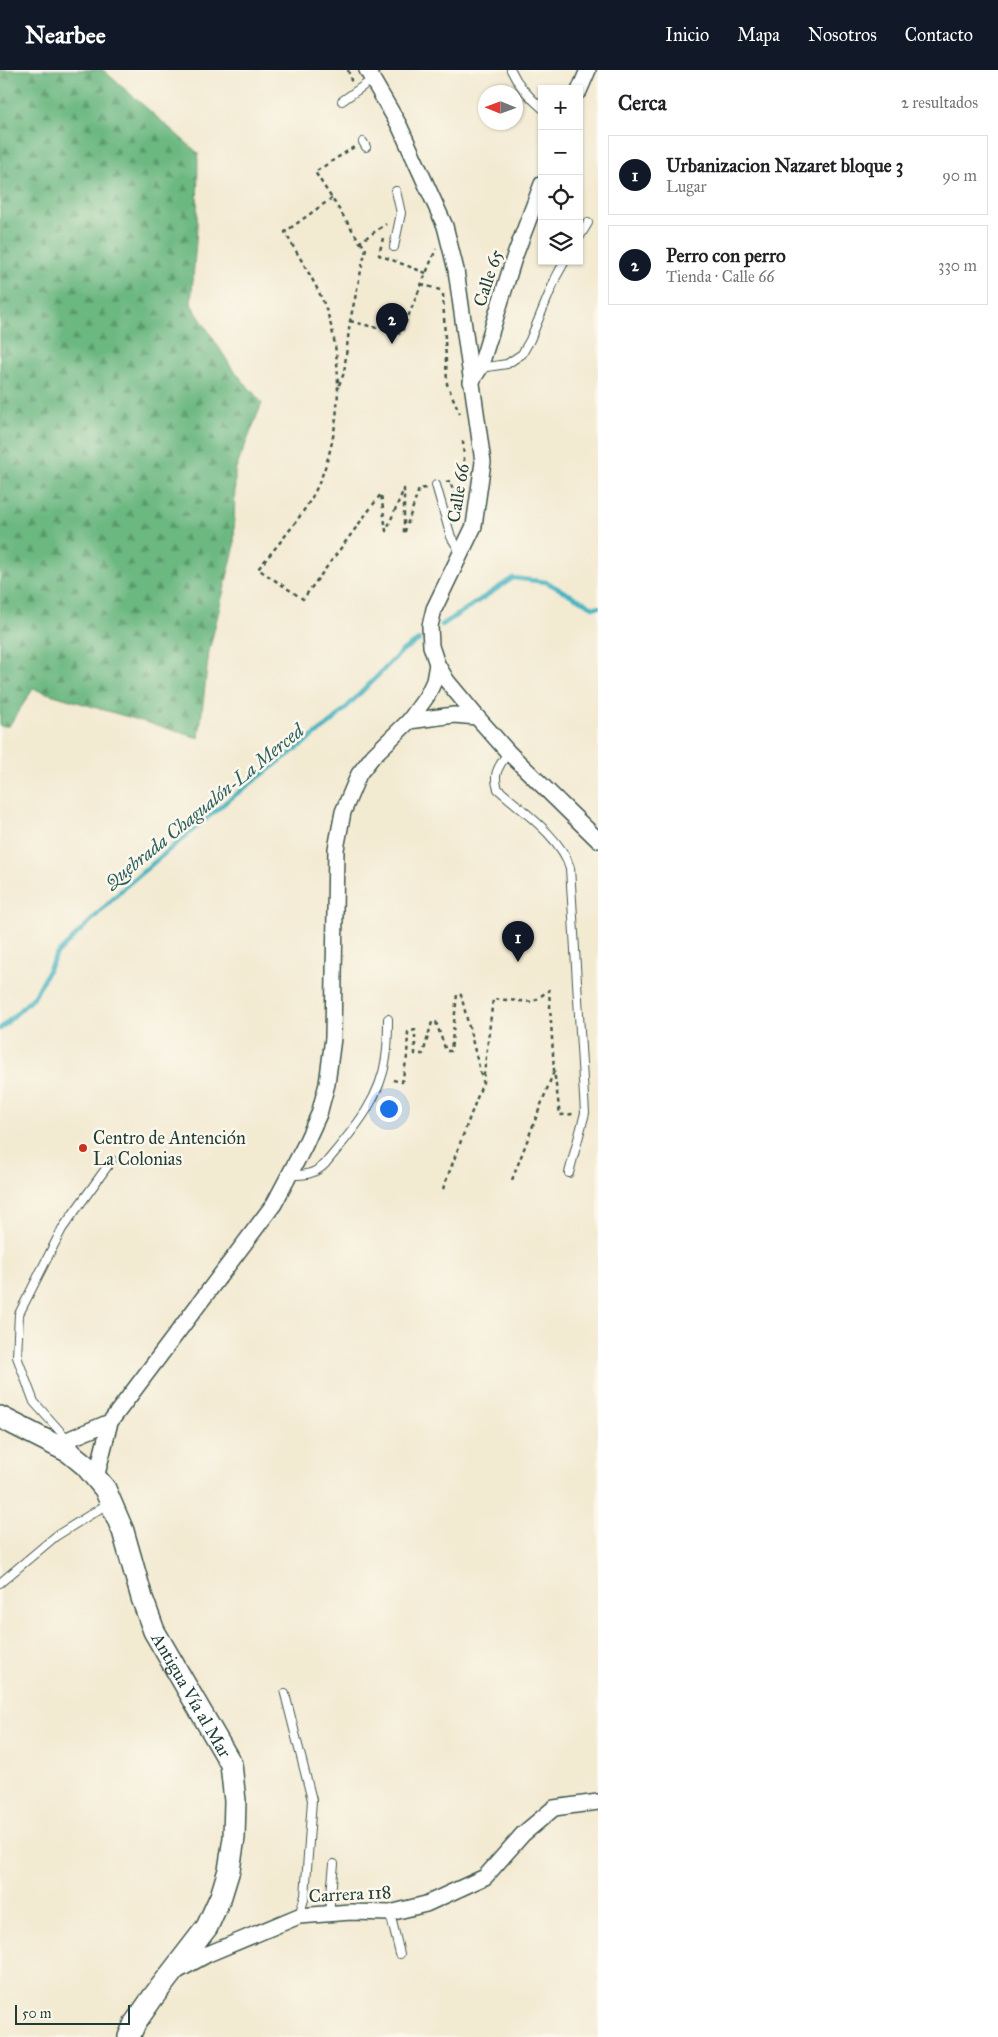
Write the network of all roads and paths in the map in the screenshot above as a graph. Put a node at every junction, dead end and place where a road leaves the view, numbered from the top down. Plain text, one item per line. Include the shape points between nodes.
1 (511, 70) edge
2 (588, 70) edge
3 (370, 75) edge
4 (582, 85) edge
5 (342, 101) dead end
6 (538, 105) edge
7 (364, 144) dead end
8 (396, 191) dead end
9 (538, 195) edge
10 (332, 198) junction
11 (588, 223) dead end
12 (386, 224) dead end
13 (583, 231) edge
14 (360, 242) junction
15 (394, 247) dead end
16 (436, 247) dead end
17 (564, 265) edge
18 (442, 282) dead end
19 (421, 284) junction
20 (443, 291) junction
21 (350, 321) junction
22 (480, 368) junction
23 (471, 382) junction
24 (338, 387) junction
25 (463, 420) dead end
26 (463, 439) dead end
27 (465, 476) dead end
28 (436, 485) junction
29 (461, 515) dead end
30 (461, 552) junction
31 (437, 664) junction
32 (477, 718) junction
33 (409, 721) junction
34 (508, 752) junction
35 (598, 840) edge
36 (388, 1019) dead end
37 (554, 1070) junction
38 (382, 1077) junction
39 (483, 1082) junction
40 (585, 1113) junction
41 (112, 1160) dead end
42 (569, 1173) dead end
43 (290, 1175) junction
44 (512, 1180) dead end
45 (443, 1189) dead end
46 (0, 1417) edge
47 (110, 1422) junction
48 (61, 1442) junction
49 (96, 1478) junction
50 (111, 1501) junction
51 (0, 1583) edge
52 (285, 1694) dead end
53 (598, 1802) edge
54 (334, 1864) dead end
55 (329, 1913) junction
56 (390, 1913) junction
57 (299, 1916) junction
58 (400, 1954) dead end
59 (171, 1974) junction
60 (129, 2037) edge

1 - 6 lane via 516,81
2 - 4 street
3 - 5 lane
3 - 23 street, Calle 66 via 399,125 445,226 456,270
7 - 10 path via 315,172
8 - 15 lane via 401,213
9 - 22 street, Calle 65 via 514,258
10 - 14 path
10 - 24 path via 285,232 322,299 338,365
11 - 13 lane
12 - 14 path
14 - 21 path via 366,248
16 - 19 path
17 - 22 lane via 522,354 507,364
18 - 20 path
19 - 20 path
19 - 21 path via 401,334
20 - 25 path via 447,384
21 - 24 path via 344,373
22 - 23 street, Calle 65
23 - 30 street, Calle 66 via 483,462 474,526
24 - 28 path via 332,438 323,472 297,521 258,569 303,599 381,494 386,531 404,489 404,534 419,489
26 - 27 path
28 - 29 path via 450,481
28 - 30 lane via 451,537
30 - 31 street, Calle 66 via 434,609 430,626 431,646
31 - 32 street, Calle 66
31 - 33 street via 427,696
32 - 33 street via 454,715
32 - 34 street, Calle 66
33 - 43 street via 359,774 343,812 336,849 333,1038 327,1084 319,1114
34 - 35 street, Calle 66
34 - 40 lane via 496,772 498,789 556,842 570,868
36 - 38 lane
37 - 39 path via 549,990 533,1002 493,999
37 - 40 path via 560,1115
37 - 44 path
38 - 39 path via 402,1082 408,1032 415,1030 415,1054 423,1054 432,1022 436,1022 446,1051 451,1051 457,994 462,994
38 - 43 lane via 366,1113 325,1164 309,1175
39 - 45 path
40 - 42 lane
41 - 48 lane via 62,1229 19,1314 17,1357 34,1402
43 - 47 street via 274,1204
46 - 48 main road, Antigua Vía al Mar
47 - 48 street
47 - 49 street
48 - 49 main road, Antigua Vía al Mar
49 - 50 main road, Antigua Vía al Mar
50 - 51 lane via 56,1536
50 - 59 main road, Antigua Vía al Mar via 154,1631 231,1764 235,1801 229,1870 207,1926
52 - 57 lane via 312,1800 304,1896
53 - 56 street, Carrera 118 via 554,1808 523,1834 485,1877 426,1904
54 - 55 lane
55 - 56 street, Carrera 118
55 - 57 street, Carrera 118
56 - 58 lane
57 - 59 street, Carrera 118 via 208,1954
59 - 60 main road, Antigua Vía al Mar via 135,2023

